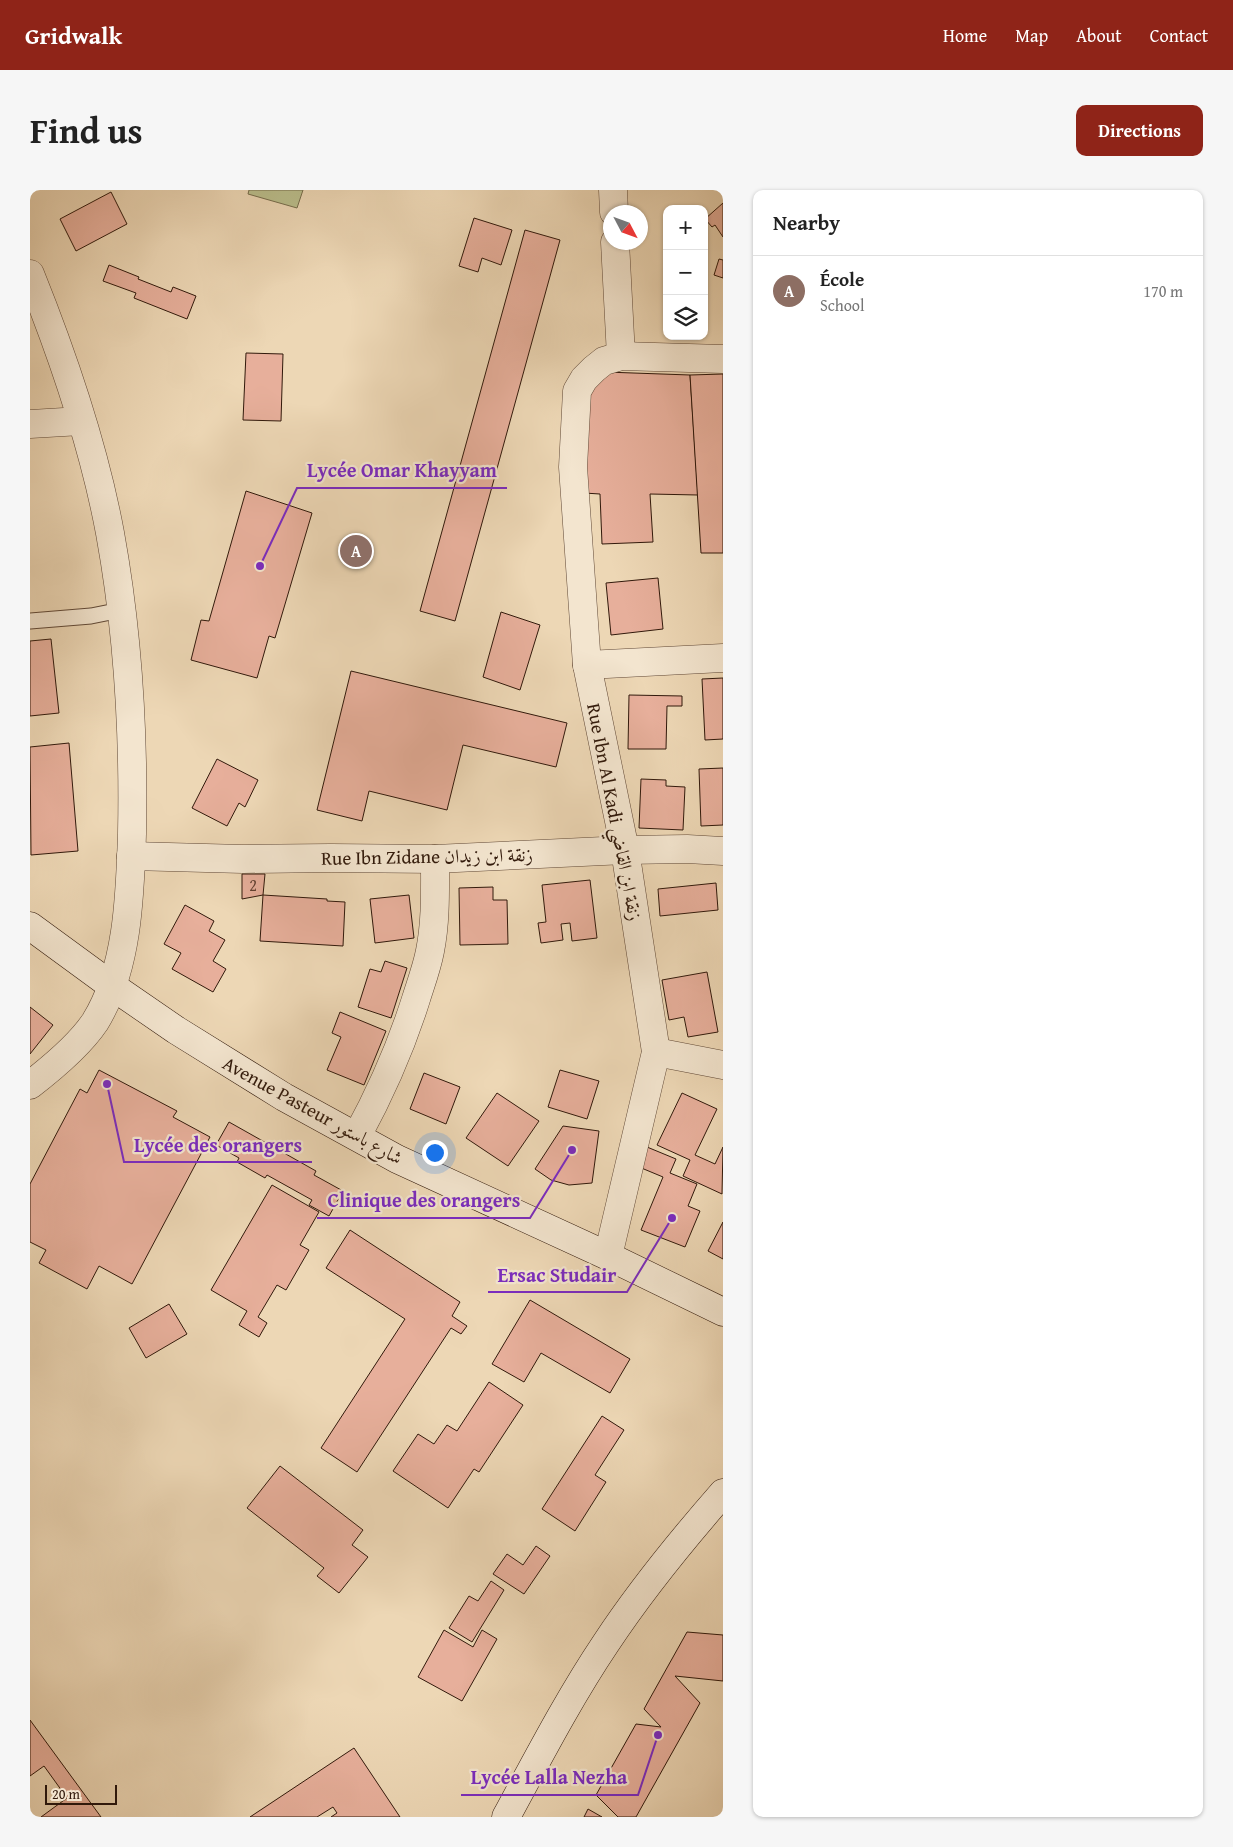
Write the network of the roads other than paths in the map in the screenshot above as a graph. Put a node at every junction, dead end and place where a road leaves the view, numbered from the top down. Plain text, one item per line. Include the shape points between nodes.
1 (613, 190) edge
2 (614, 205) edge
3 (615, 250) edge
4 (30, 274) edge
5 (621, 356) junction
6 (723, 359) edge
7 (81, 421) junction
8 (30, 424) edge
9 (121, 610) junction
10 (30, 621) edge
11 (723, 658) edge
12 (587, 665) junction
13 (625, 850) junction
14 (723, 851) edge
15 (131, 856) junction
16 (435, 859) junction
17 (30, 926) edge
18 (112, 986) junction
19 (656, 1052) junction
20 (723, 1065) edge
21 (30, 1086) edge
22 (357, 1136) junction
23 (608, 1256) junction
24 (723, 1312) edge
25 (723, 1493) edge
26 (506, 1817) edge

1 - 2 street
3 - 5 street
4 - 7 street
5 - 6 street
5 - 12 street, Rue Ibn Al Kadi زنقة ابن القاضي via 594,369 577,391 574,467
7 - 8 street
7 - 9 street via 109,532
9 - 10 lane
9 - 15 street via 132,749
11 - 12 street
12 - 13 street, Rue Ibn Al Kadi زنقة ابن القاضي
13 - 14 street, Rue Ibn Zidane زنقة ابن زيدان via 687,848
13 - 16 street, Rue Ibn Zidane زنقة ابن زيدان
13 - 19 street, Rue Ibn Al Kadi زنقة ابن القاضي
15 - 16 street, Rue Ibn Zidane زنقة ابن زيدان
15 - 18 street via 127,916
16 - 22 street via 434,912 423,978 380,1094
17 - 18 street, Avenue Pasteur شارع باستور
18 - 21 street via 94,1023 67,1054
18 - 22 street, Avenue Pasteur شارع باستور via 240,1071
19 - 20 street
19 - 23 street, Rue Ibn Al Kadi زنقة ابن القاضي
22 - 23 street, Avenue Pasteur شارع باستور via 451,1185
23 - 24 street, Avenue Pasteur شارع باستور
25 - 26 street via 668,1557 606,1643 568,1704

